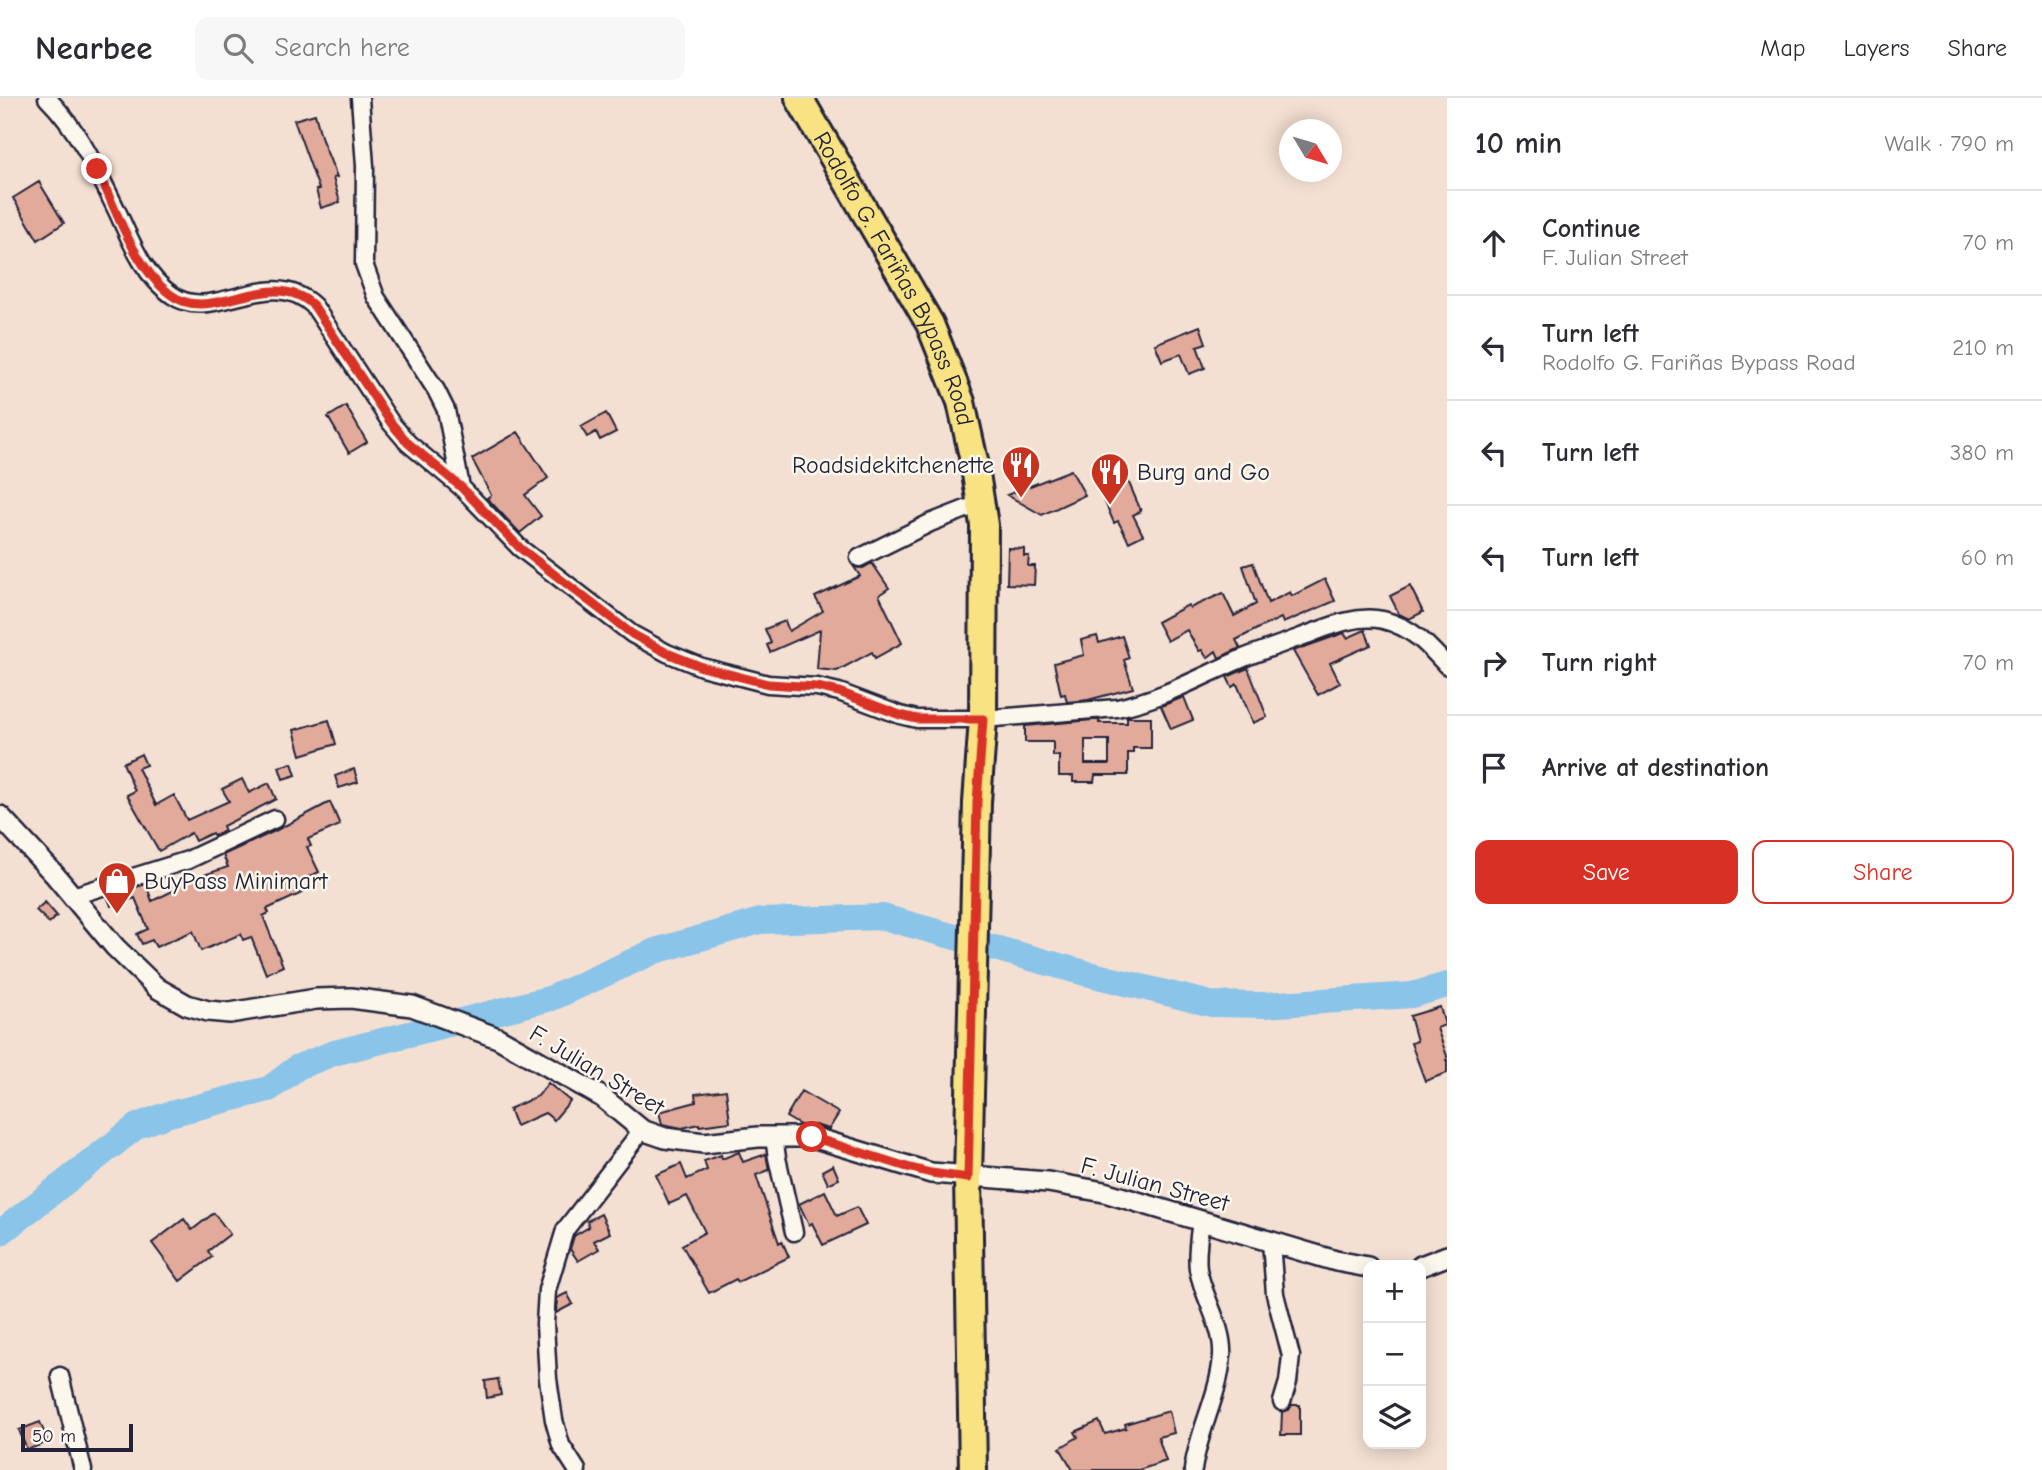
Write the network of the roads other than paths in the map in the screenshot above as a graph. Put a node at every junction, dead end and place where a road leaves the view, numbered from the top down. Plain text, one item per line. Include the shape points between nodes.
1 (47, 98) edge
2 (360, 98) edge
3 (799, 98) edge
4 (461, 487) junction
5 (981, 503) junction
6 (859, 558) dead end
7 (1447, 666) edge
8 (983, 719) junction
9 (0, 816) edge
10 (275, 818) dead end
11 (73, 896) junction
12 (642, 1130) junction
13 (774, 1137) junction
14 (968, 1178) junction
15 (1201, 1221) junction
16 (794, 1232) dead end
17 (1271, 1242) junction
18 (1447, 1256) edge
19 (1426, 1264) edge
20 (1363, 1266) edge
21 (60, 1376) dead end
22 (1282, 1402) dead end
23 (83, 1470) edge
24 (577, 1470) edge
25 (973, 1470) edge
26 (1193, 1470) edge

1 - 4 street via 81,141 140,261 162,287 188,303 272,290 304,296 391,423
2 - 4 street via 364,264 376,297 446,410
3 - 5 main road, Rodolfo G. Fariñas Bypass Road via 930,324 961,402
4 - 8 street via 531,556 632,634 667,653 768,684 839,692 917,719
5 - 6 street
5 - 8 main road, Rodolfo G. Fariñas Bypass Road
7 - 8 street via 1413,631 1370,619 1339,623 1136,705
8 - 14 main road, Rodolfo G. Fariñas Bypass Road
9 - 11 street, F. Julian Street
10 - 11 street via 188,860
11 - 12 street, F. Julian Street via 157,988 187,1005 230,1013 316,999 351,998 412,1006 498,1038 602,1097
12 - 13 street, F. Julian Street via 682,1142
12 - 24 street via 565,1230 547,1290 544,1324 554,1420 561,1445
13 - 14 street, F. Julian Street via 812,1137 907,1167
13 - 16 street
14 - 15 street, F. Julian Street via 1079,1187
14 - 25 main road, Rodolfo G. Fariñas Bypass Road
15 - 17 street, F. Julian Street
15 - 26 street via 1198,1268 1221,1338 1222,1356
17 - 20 street, F. Julian Street
17 - 22 street via 1275,1294 1291,1356
18 - 19 street
21 - 23 street

